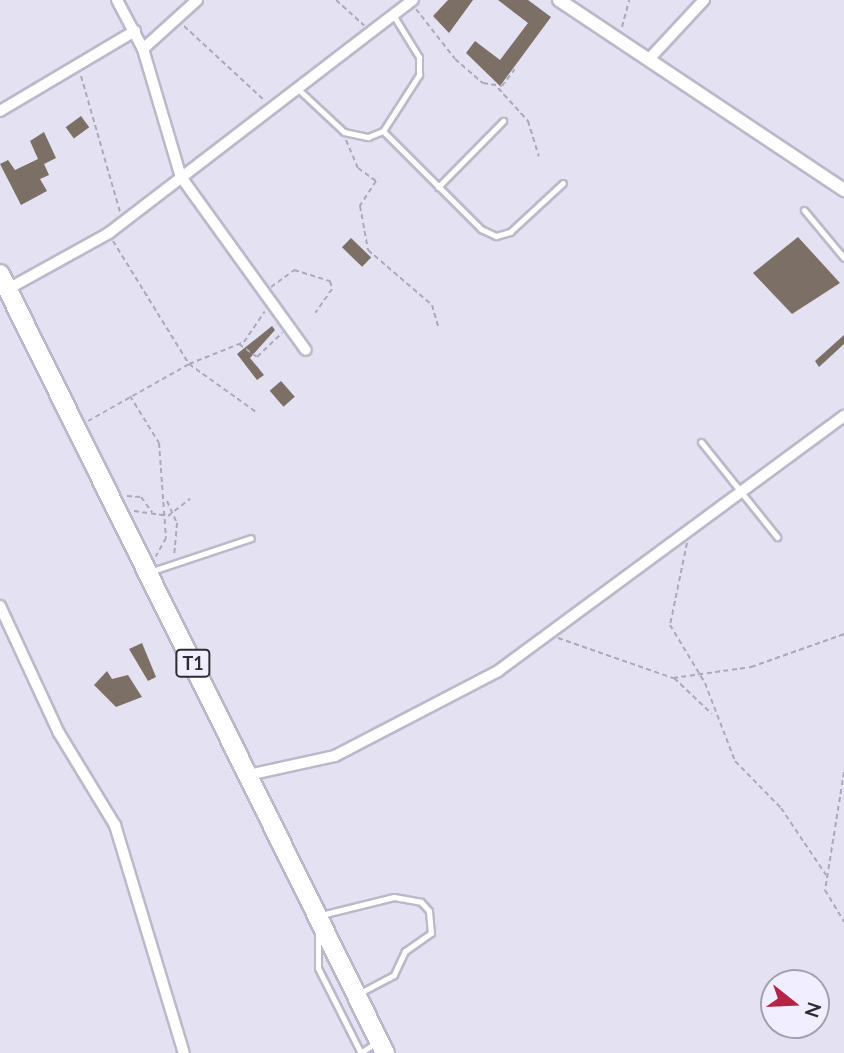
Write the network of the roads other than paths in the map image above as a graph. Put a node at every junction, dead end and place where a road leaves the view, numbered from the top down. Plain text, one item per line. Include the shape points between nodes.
1 (117, 0) edge
2 (197, 0) edge
3 (559, 0) edge
4 (704, 0) edge
5 (412, 2) edge
6 (395, 18) junction
7 (135, 31) junction
8 (143, 49) junction
9 (650, 57) junction
10 (298, 89) junction
11 (0, 111) edge
12 (503, 121) dead end
13 (383, 131) junction
14 (181, 177) junction
15 (563, 183) dead end
16 (438, 187) junction
17 (844, 190) edge
18 (804, 210) dead end
19 (844, 258) edge
20 (4, 282) edge
21 (306, 350) dead end
22 (844, 416) edge
23 (701, 442) dead end
24 (746, 495) junction
25 (777, 537) dead end
26 (251, 538) dead end
27 (147, 569) junction
28 (0, 606) edge
29 (248, 775) junction
30 (319, 916) junction
31 (359, 994) junction
32 (382, 1047) edge
33 (184, 1053) edge
34 (361, 1053) edge

1 - 7 street
2 - 8 street
3 - 9 street
4 - 9 street
5 - 6 street
6 - 10 street
6 - 13 lane via 419,57 419,75 412,95
7 - 8 street
7 - 11 street
8 - 14 street
9 - 17 street
10 - 13 lane via 344,132 368,137
10 - 14 street
12 - 16 lane
13 - 16 lane
14 - 20 street via 109,233
14 - 21 street
15 - 16 lane via 510,232 496,236
18 - 19 lane
20 - 27 highway, T1
22 - 24 street
23 - 24 lane
24 - 25 lane
24 - 29 street via 552,636 385,734 335,756
26 - 27 lane
27 - 29 highway, T1
28 - 33 street via 59,733 114,825
29 - 30 highway, T1
30 - 31 highway, T1
30 - 31 lane via 394,897 421,902 429,911 431,933 405,951 394,975
30 - 34 lane via 318,968
31 - 32 highway, T1
32 - 34 lane

